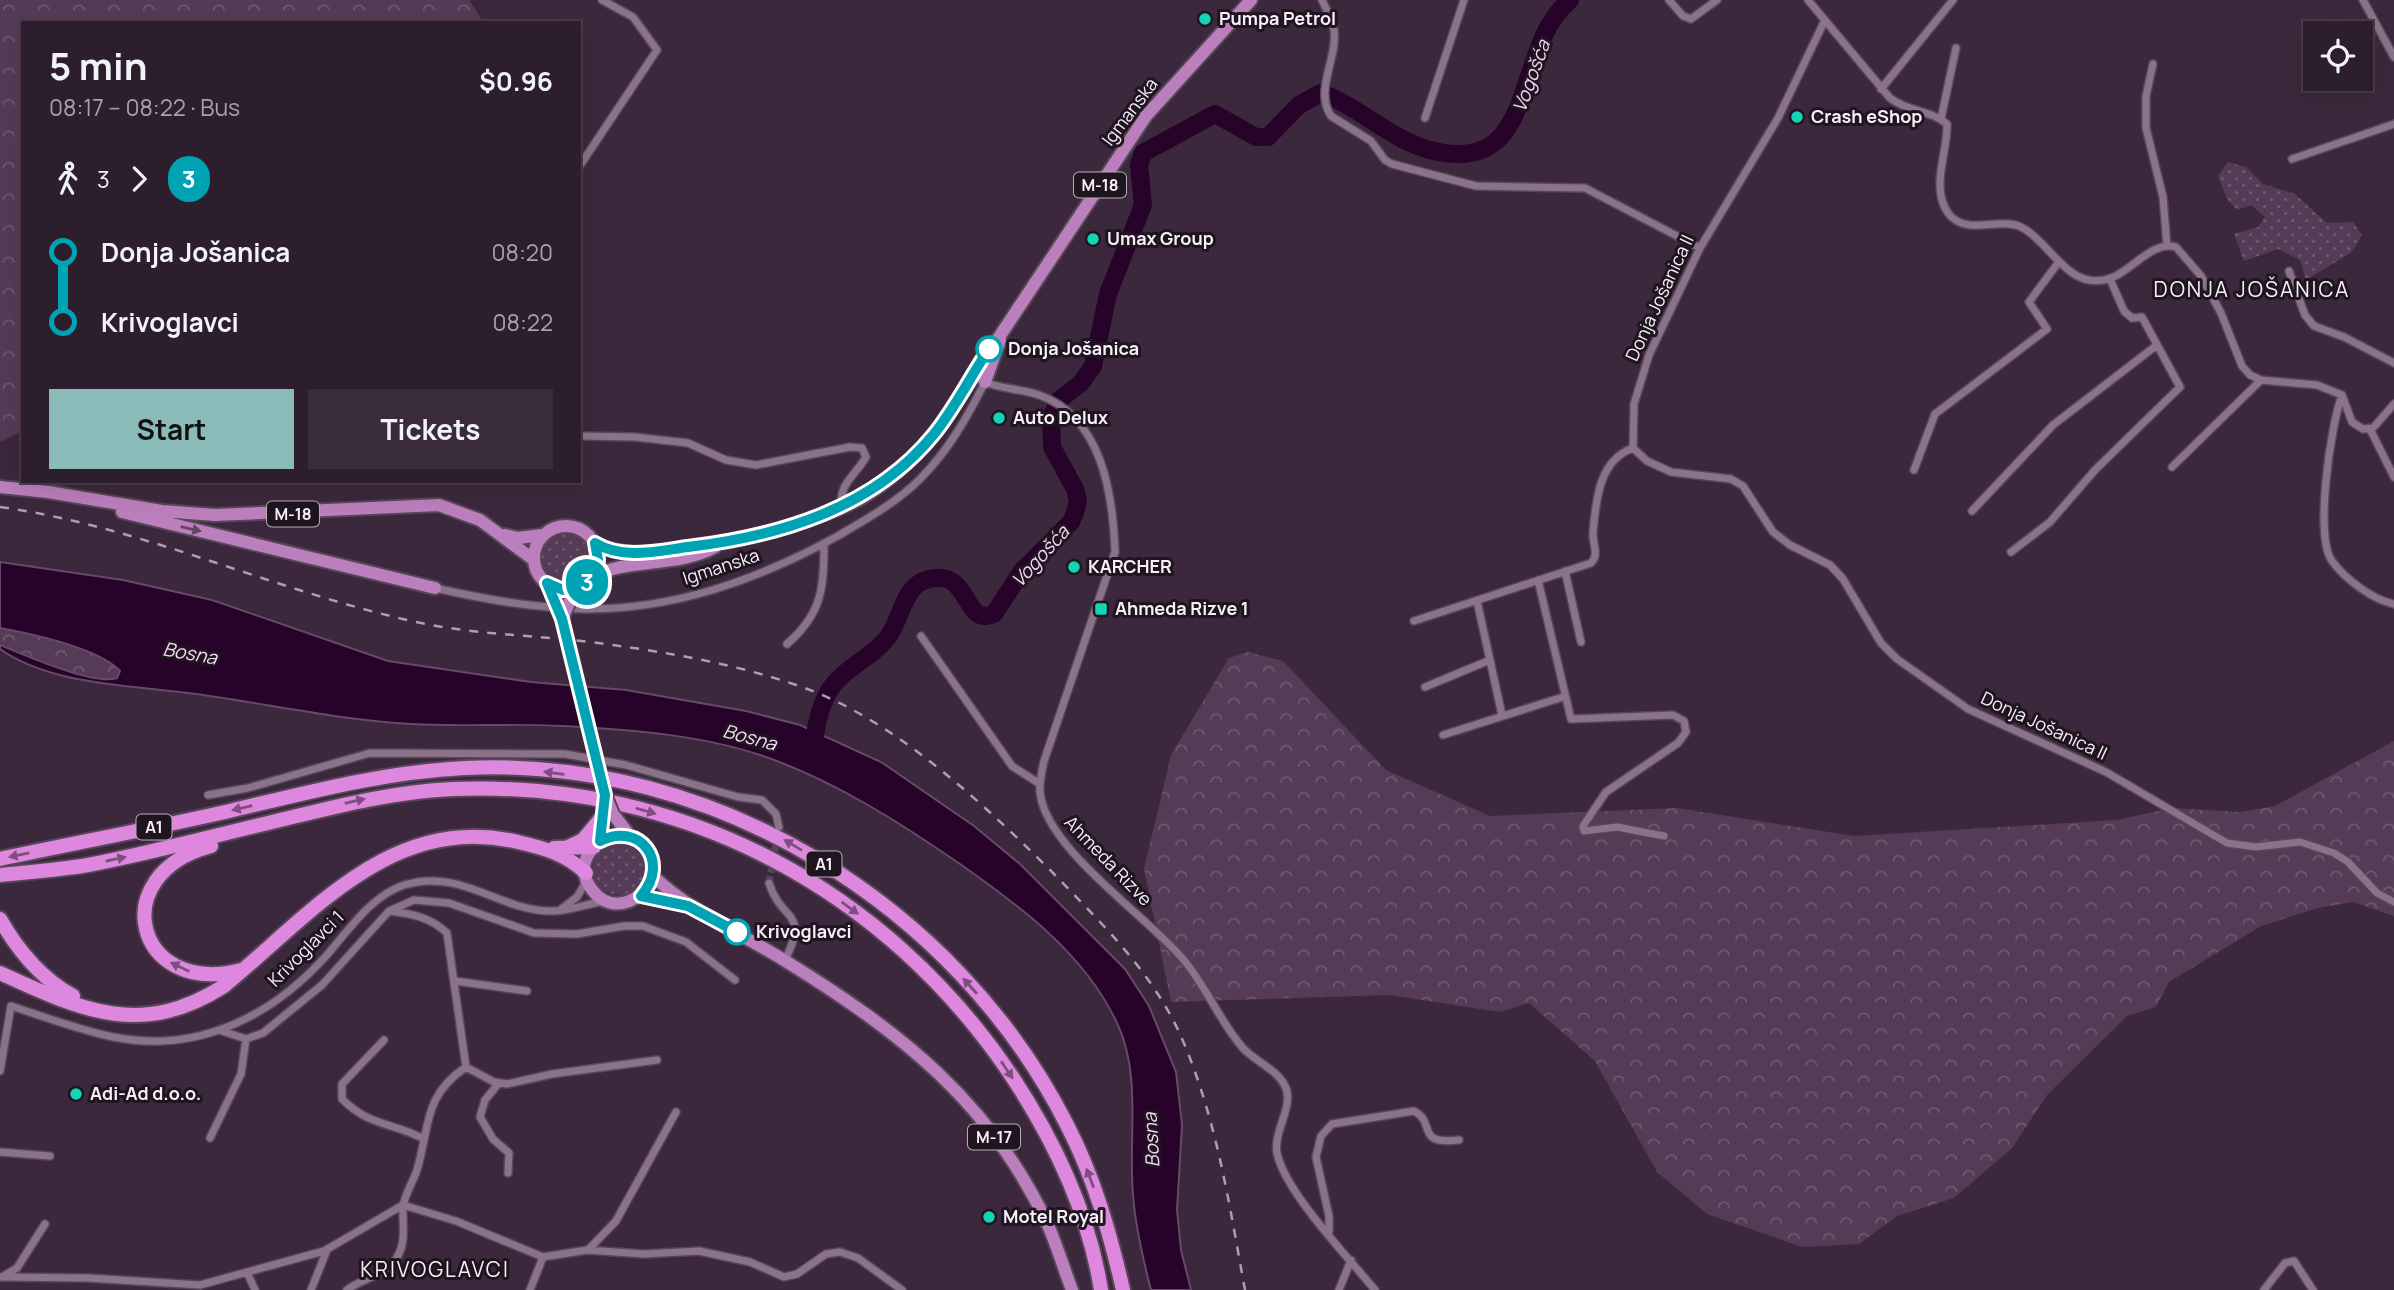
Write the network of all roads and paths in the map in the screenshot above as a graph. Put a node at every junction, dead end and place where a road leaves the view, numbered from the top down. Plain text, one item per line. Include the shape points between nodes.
1 (603, 0) edge
2 (1251, 0) edge
3 (1322, 0) edge
4 (1464, 0) edge
5 (1669, 0) edge
6 (1717, 0) edge
7 (1808, 0) edge
8 (1953, 0) edge
9 (2363, 0) edge
10 (1824, 22) junction
11 (1956, 48) dead end
12 (2394, 57) edge
13 (2153, 64) dead end
14 (1881, 89) junction
15 (1425, 118) dead end
16 (1941, 119) junction
17 (2390, 126) edge
18 (2394, 136) edge
19 (2292, 159) dead end
20 (581, 164) edge
21 (2167, 246) junction
22 (1700, 248) junction
23 (2057, 263) junction
24 (2289, 271) dead end
25 (2110, 279) junction
26 (1005, 326) junction
27 (2157, 345) junction
28 (2394, 363) edge
29 (972, 374) junction
30 (2261, 380) junction
31 (985, 383) junction
32 (2342, 395) junction
33 (2394, 404) edge
34 (2370, 429) junction
35 (581, 436) edge
36 (1633, 448) junction
37 (2172, 467) dead end
38 (1914, 470) dead end
39 (2394, 477) edge
40 (0, 487) edge
41 (79, 496) junction
42 (842, 508) junction
43 (1972, 511) dead end
44 (501, 534) junction
45 (543, 535) junction
46 (595, 543) junction
47 (722, 543) junction
48 (824, 543) junction
49 (2011, 552) dead end
50 (534, 560) junction
51 (1565, 571) junction
52 (592, 577) junction
53 (1538, 580) junction
54 (435, 588) joint
55 (549, 589) junction
56 (576, 591) junction
57 (1477, 601) junction
58 (2394, 604) edge
59 (562, 619) junction
60 (1414, 621) dead end
61 (921, 636) dead end
62 (1581, 642) dead end
63 (787, 644) dead end
64 (1490, 660) junction
65 (1425, 687) dead end
66 (1563, 697) junction
67 (1502, 715) junction
68 (1443, 736) dead end
69 (1040, 784) junction
70 (208, 795) dead end
71 (607, 814) junction
72 (289, 818) junction
73 (779, 827) tunnel mouth
74 (629, 836) junction
75 (1664, 836) dead end
76 (597, 844) junction
77 (538, 847) junction
78 (563, 849) junction
79 (0, 859) edge
80 (0, 875) edge
81 (586, 876) junction
82 (653, 876) junction
83 (769, 883) dead end
84 (641, 896) junction
85 (606, 901) junction
86 (2394, 902) edge
87 (688, 906) junction
88 (560, 910) junction
89 (389, 911) junction
90 (0, 919) edge
91 (785, 960) junction
92 (246, 968) junction
93 (0, 973) edge
94 (735, 980) dead end
95 (455, 981) junction
96 (527, 991) dead end
97 (0, 1002) edge
98 (11, 1006) junction
99 (97, 1010) junction
100 (221, 1031) junction
101 (246, 1039) junction
102 (384, 1040) dead end
103 (657, 1060) dead end
104 (466, 1067) junction
105 (0, 1071) edge
106 (499, 1083) junction
107 (676, 1112) dead end
108 (210, 1138) dead end
109 (424, 1139) junction
110 (1459, 1140) dead end
111 (0, 1152) edge
112 (50, 1156) dead end
113 (508, 1172) dead end
114 (403, 1205) junction
115 (45, 1224) dead end
116 (1329, 1232) junction
117 (328, 1249) junction
118 (587, 1250) junction
119 (543, 1257) junction
120 (1351, 1260) junction
121 (247, 1272) junction
122 (1, 1277) edge
123 (255, 1290) edge
124 (311, 1290) edge
125 (347, 1290) edge
126 (530, 1290) edge
127 (902, 1290) edge
128 (1072, 1290) edge
129 (1101, 1290) edge
130 (1123, 1290) edge
131 (1339, 1290) edge
132 (1375, 1290) edge
133 (2264, 1290) edge
134 (2314, 1290) edge

1 - 20 street via 633,17 657,50
2 - 26 main road, Igmanska / M-18 via 1146,116
3 - 22 street via 1334,30 1326,105 1331,116 1364,135 1392,164 1476,186 1585,188
4 - 15 street
5 - 6 street via 1691,19
7 - 10 street
8 - 14 street
9 - 12 street
10 - 14 street
10 - 22 street, Donja Jošanica II via 1778,118
11 - 16 street
13 - 21 street via 2146,128 2163,197
14 - 16 street via 1902,107
16 - 23 street via 1947,124 1948,137 1941,192 1948,213 1965,225 2018,225
17 - 18 street
17 - 19 street
21 - 25 street
21 - 30 street via 2176,247 2202,276 2242,366
22 - 36 street, Donja Jošanica II via 1638,387
23 - 25 street via 2087,279
23 - 38 street via 2029,302 2047,329 1935,414
24 - 28 street via 2305,315 2315,326
25 - 27 street via 2124,311 2132,318 2142,317
26 - 29 main road, M-18
26 - 31 main road
27 - 43 street via 2053,425
27 - 49 street via 2180,387 2095,470 2050,522
29 - 31 street
29 - 42 main road, M-18 via 918,452 884,482
30 - 32 street via 2317,385
30 - 37 street
31 - 48 street, Igmanska via 945,451 919,480 883,509
31 - 69 street via 1048,399 1088,433 1114,519 1115,552 1057,719
32 - 34 street via 2352,422
32 - 58 street via 2328,454 2324,519 2328,549 2331,560 2366,591
33 - 34 street
34 - 39 street
35 - 42 street via 688,443 726,460 756,465 850,447 862,449 866,457 844,485
36 - 51 street via 1607,466 1600,483 1593,531 1595,559
36 - 86 street, Donja Jošanica II via 1647,461 1671,472 1731,479 1743,486 1773,532 1830,565 1843,579 1881,643 1968,709 2106,772 2227,843 2256,847 2300,842 2333,853
40 - 41 main road, M-18
41 - 44 main road, M-18 via 215,515 295,514 423,503 464,512
41 -> 54 main road via 134,515
42 - 47 main road, M-18
44 - 45 main road, M-18 via 518,538
44 - 50 main road, M-18
45 - 46 main road, M-18 via 571,526 589,534
45 - 50 main road
46 - 47 main road, M-18 via 627,553
46 - 52 main road via 598,560
47 - 52 main road, M-18 via 699,556 612,567
48 - 54 street, Igmanska via 750,578 648,605 535,606
48 - 63 street via 818,605 805,629
50 - 55 main road, M-18
51 - 53 street
51 - 62 street
52 - 56 main road, M-18
53 - 57 street
53 - 66 street
55 - 56 main road
55 - 59 main road, bridge
56 - 59 main road, bridge
57 - 60 street
57 - 64 street
59 - 71 main road, bridge
61 - 69 street via 1012,766
64 - 65 street
64 - 67 street
66 - 67 street
66 - 75 street via 1571,719 1673,715 1684,722 1686,732 1678,743 1606,792 1583,826 1584,831 1617,827
67 - 68 street
69 - 116 street, Ahmeda Rizve via 1045,811 1071,850 1180,955 1243,1048 1285,1086 1288,1098 1277,1151 1296,1191
70 - 73 street via 370,753 565,754 637,767 762,800 776,814
71 - 74 main road
71 - 76 main road
71 - 78 highway via 583,840
80 -> 72 highway, A1 via 85,866
92 -> 72 highway via 215,976 168,962 149,940 144,913 149,890 167,866 181,857 262,833
72 -> 129 highway, A1 via 371,797 453,789 542,791 590,796 693,824 791,868 899,944 996,1053 1036,1114 1065,1171 1083,1217
74 - 76 main road via 609,837
74 - 82 main road via 646,847
76 - 78 highway
76 - 81 main road via 586,863
77 - 78 highway
77 - 81 highway via 565,856
77 - 92 highway via 503,838 461,837 411,847 360,872
130 -> 79 highway, A1 via 1105,1221 1066,1124 1028,1060 988,1006 952,965 892,910 847,877 776,835 717,811 648,789 584,776 467,768 372,778
81 - 85 main road via 591,889
81 - 88 street via 578,897
82 - 84 main road
82 - 87 main road, M-17
83 - 91 street via 777,902 795,923 794,943
84 - 85 main road, M-17 via 624,903
84 - 87 main road, M-17
85 - 88 street, Krivoglavci 1
87 - 91 main road, M-17
88 - 100 street, Krivoglavci 1 via 533,909 450,882 401,886 375,901 279,1000
89 - 94 street via 414,900 432,899 534,933 577,934 643,926 686,942
89 - 95 street via 416,915 447,933
89 - 101 street via 322,985 263,1033
90 - 99 highway via 26,956 57,988
91 - 128 main road, M-17 via 883,1025 959,1093 1023,1180 1048,1226
92 - 99 highway via 200,1001 160,1014 139,1017
93 - 99 highway
95 - 96 street
95 - 104 street
97 - 98 street, Krivoglavci 1
98 - 100 street, Krivoglavci 1 via 131,1039 195,1038
98 - 105 street
100 - 101 street
101 - 108 street via 241,1074
102 - 109 street via 342,1084 342,1099 377,1124
103 - 106 street
104 - 106 street
104 - 109 street via 440,1089
106 - 113 street via 485,1100 480,1117 493,1139 509,1153
107 - 118 street via 616,1220
109 - 114 street
110 - 116 street via 1432,1138 1414,1111 1332,1124 1321,1136 1316,1157
111 - 112 street
114 - 117 street
114 - 119 street
114 - 125 street via 406,1224 394,1261 380,1274
115 - 122 street via 17,1268
116 - 120 street, Ahmeda Rizve
117 - 121 street
117 - 124 street
118 - 119 street
118 - 127 street via 718,1254 784,1277 797,1274 826,1254 840,1252 858,1258
119 - 126 street
120 - 131 street
120 - 132 street, Ahmeda Rizve
121 - 122 street via 200,1285
121 - 123 street
133 - 134 street via 2285,1263 2294,1261

